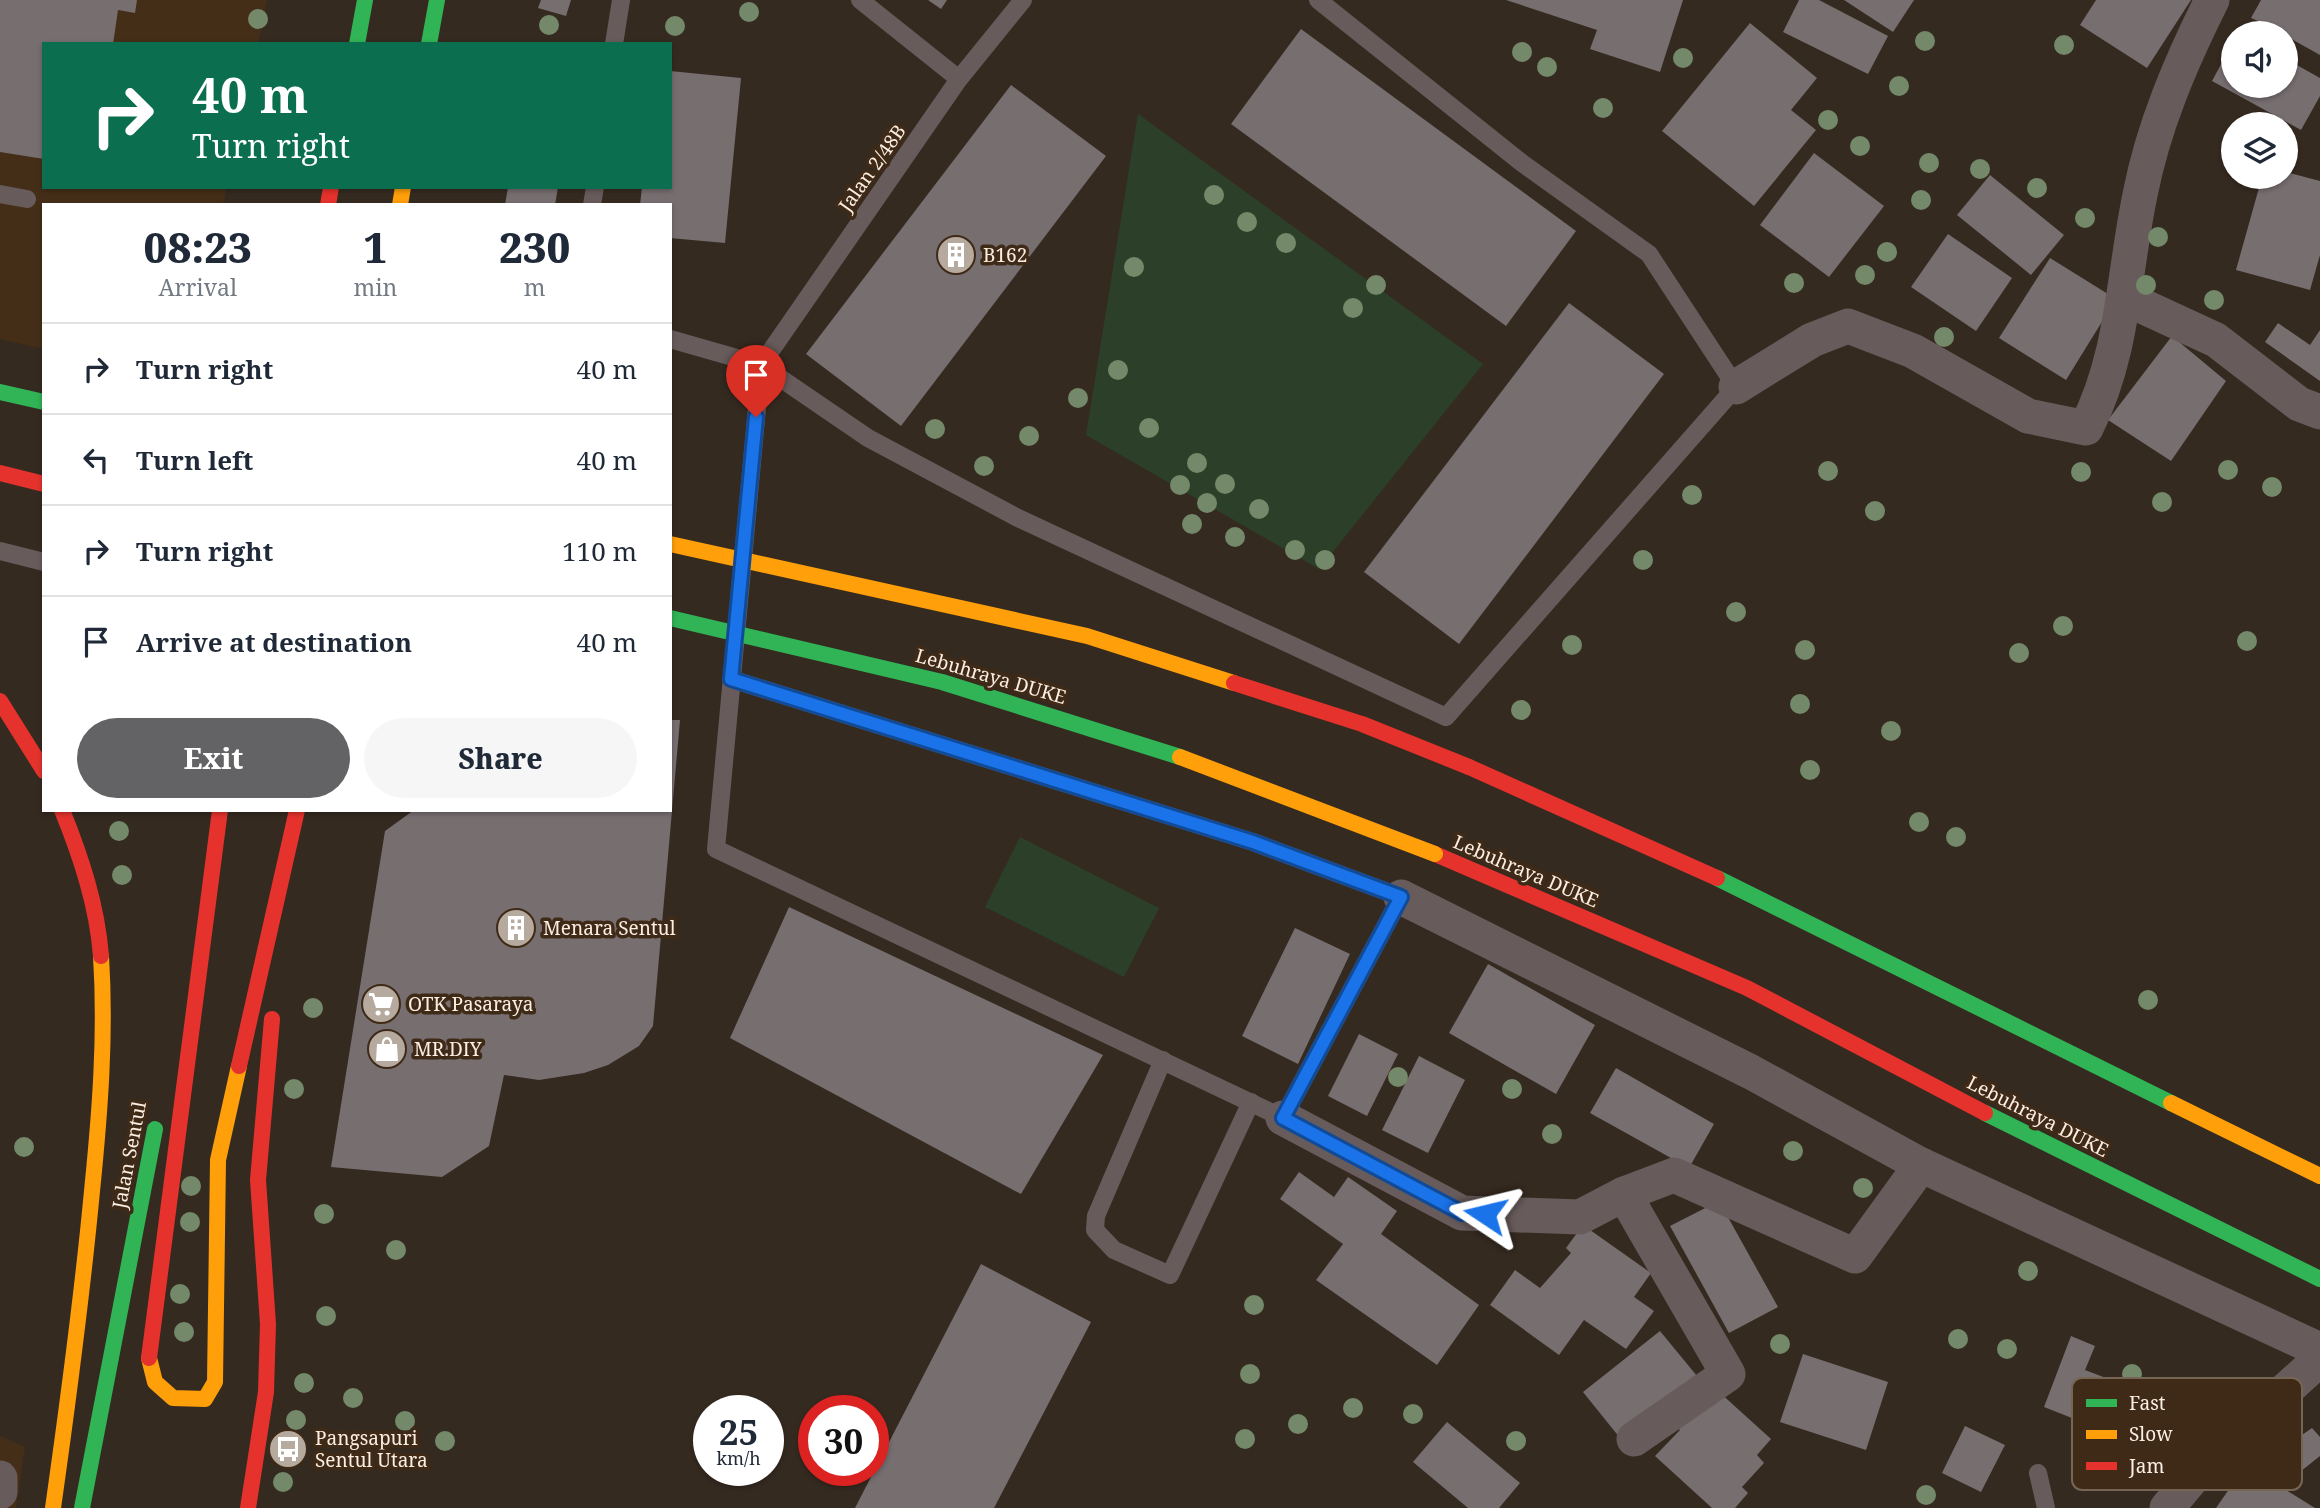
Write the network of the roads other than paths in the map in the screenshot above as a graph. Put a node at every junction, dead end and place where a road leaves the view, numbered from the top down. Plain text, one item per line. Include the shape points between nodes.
1 (365, 0) edge
2 (437, 0) edge
3 (621, 0) edge
4 (860, 0) edge
5 (1023, 0) edge
6 (1318, 0) edge
7 (2212, 0) edge
8 (357, 42) edge
9 (429, 42) edge
10 (614, 42) edge
11 (959, 79) junction
12 (0, 194) edge
13 (27, 200) dead end
14 (2125, 298) junction
15 (672, 341) edge
16 (761, 365) junction
17 (1736, 387) junction
18 (0, 392) edge
19 (42, 402) edge
20 (2320, 412) edge
21 (0, 473) edge
22 (42, 484) edge
23 (672, 544) edge
24 (0, 551) edge
25 (42, 562) edge
26 (672, 618) edge
27 (731, 679) junction
28 (3, 705) edge
29 (42, 768) edge
30 (63, 812) edge
31 (218, 812) edge
32 (218, 812) edge
33 (297, 815) edge
34 (1401, 897) junction
35 (278, 970) dead end
36 (275, 998) dead end
37 (174, 1028) dead end
38 (1163, 1060) junction
39 (1251, 1102) junction
40 (159, 1110) dead end
41 (1283, 1118) junction
42 (1921, 1165) junction
43 (2320, 1175) edge
44 (1623, 1194) junction
45 (2320, 1279) edge
46 (2320, 1350) edge
47 (2320, 1359) edge
48 (2299, 1378) edge
49 (1634, 1439) dead end
50 (2038, 1473) dead end
51 (0, 1478) edge
52 (2182, 1490) edge
53 (0, 1492) edge
54 (53, 1508) edge
55 (82, 1508) edge
56 (248, 1508) edge
57 (2046, 1508) edge
58 (2167, 1508) edge

1 - 8 main road
2 - 9 main road
3 - 10 lane
4 - 11 lane
5 - 11 lane, Jalan 2/48B
6 - 17 lane via 1522,163 1649,254
7 - 14 street via 2177,72 2154,143 2140,195
11 - 16 lane, Jalan 2/48B
12 - 13 lane
14 - 17 street via 2105,392 2086,428 2028,416 1913,351 1848,326 1812,340
14 - 20 street via 2216,340 2299,404
15 - 16 lane
16 - 17 lane via 868,438 1018,518 1446,717
16 - 27 lane
18 - 19 main road
21 - 22 main road
23 - 43 main road, bridge via 1087,636 1362,724 1674,857
24 - 25 lane
26 - 45 main road, Lebuhraya DUKE, bridge via 854,658 1031,708 1312,806 1435,855 1747,988 2047,1146
27 - 34 lane via 1253,842
27 - 38 lane via 716,849
28 - 29 main road
30 - 54 main road via 89,884 102,950 107,1026 86,1256
31 - 33 main road via 149,1360 154,1384 167,1396 184,1401 205,1399 215,1382 218,1160
32 - 37 main road
33 - 35 main road
34 - 41 lane
34 - 42 street via 1751,1072
36 - 56 main road via 258,1180 268,1324 266,1392
38 - 39 lane
38 - 39 lane via 1096,1216 1096,1230 1114,1250 1170,1275
39 - 41 lane
40 - 55 main road, Jalan Sentul
41 - 44 street via 1462,1213 1580,1217
42 - 44 street via 1855,1256 1674,1175
42 - 46 street
44 - 49 street via 1728,1374
47 - 48 street
50 - 57 lane
51 - 53 street
52 - 58 street

